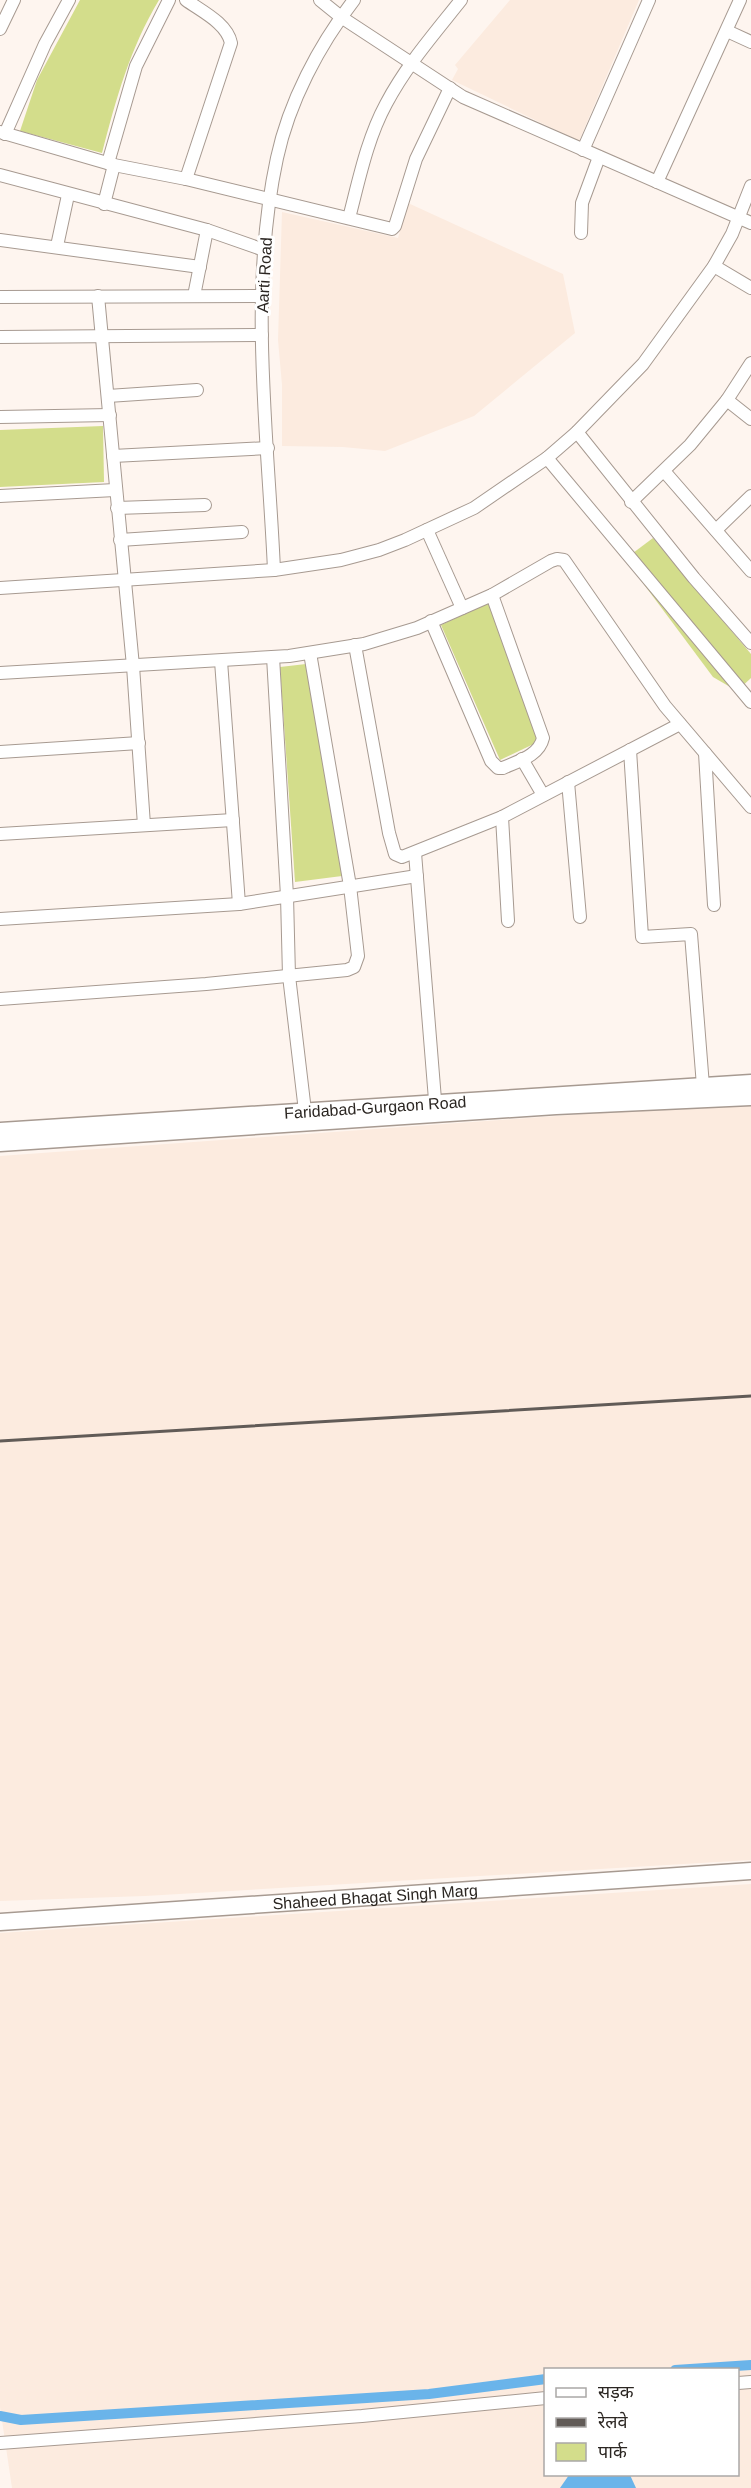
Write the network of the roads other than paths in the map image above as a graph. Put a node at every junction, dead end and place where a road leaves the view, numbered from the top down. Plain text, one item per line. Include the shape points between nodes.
1 (14, 0) edge
2 (69, 0) edge
3 (169, 0) edge
4 (186, 0) edge
5 (320, 0) edge
6 (354, 0) edge
7 (461, 0) edge
8 (649, 0) edge
9 (740, 0) edge
10 (341, 17) junction
11 (0, 29) edge
12 (726, 31) junction
13 (751, 42) edge
14 (410, 63) junction
15 (450, 88) junction
16 (2, 133) edge
17 (583, 150) junction
18 (599, 157) junction
19 (111, 164) junction
20 (0, 175) edge
21 (186, 179) junction
22 (657, 182) junction
23 (751, 186) edge
24 (68, 195) junction
25 (270, 201) junction
26 (104, 204) junction
27 (738, 217) junction
28 (349, 218) junction
29 (751, 222) edge
30 (207, 230) junction
31 (581, 233) dead end
32 (0, 240) edge
33 (57, 246) junction
34 (264, 250) junction
35 (714, 266) junction
36 (200, 267) junction
37 (751, 288) edge
38 (99, 296) junction
39 (194, 296) junction
40 (263, 296) junction
41 (0, 297) edge
42 (101, 335) junction
43 (262, 335) junction
44 (0, 337) edge
45 (751, 363) edge
46 (197, 390) dead end
47 (108, 396) junction
48 (727, 400) junction
49 (110, 415) junction
50 (0, 417) edge
51 (751, 419) edge
52 (577, 432) junction
53 (268, 448) junction
54 (113, 456) junction
55 (547, 458) junction
56 (664, 471) junction
57 (115, 490) junction
58 (0, 496) edge
59 (751, 496) edge
60 (632, 502) junction
61 (205, 505) dead end
62 (117, 508) junction
63 (427, 530) junction
64 (716, 530) junction
65 (242, 532) dead end
66 (120, 540) junction
67 (274, 570) junction
68 (751, 571) edge
69 (123, 581) junction
70 (0, 588) edge
71 (492, 595) junction
72 (462, 608) junction
73 (431, 621) junction
74 (751, 643) edge
75 (355, 645) junction
76 (310, 652) junction
77 (273, 657) junction
78 (221, 661) junction
79 (133, 666) junction
80 (0, 673) edge
81 (751, 702) edge
82 (680, 724) junction
83 (139, 743) junction
84 (630, 750) junction
85 (0, 752) edge
86 (705, 753) junction
87 (522, 759) junction
88 (568, 782) junction
89 (543, 795) junction
90 (751, 807) edge
91 (502, 817) junction
92 (232, 820) junction
93 (144, 825) junction
94 (0, 834) edge
95 (415, 853) junction
96 (417, 876) junction
97 (350, 886) junction
98 (287, 896) junction
99 (239, 904) junction
100 (714, 904) dead end
101 (580, 917) dead end
102 (0, 919) edge
103 (508, 921) dead end
104 (289, 976) junction
105 (0, 999) edge
106 (751, 1083) edge
107 (703, 1086) junction
108 (751, 1097) edge
109 (436, 1108) junction
110 (304, 1111) junction
111 (0, 1131) edge
112 (0, 1143) edge
113 (751, 1871) edge
114 (0, 1922) edge
115 (544, 2398) edge
116 (0, 2443) edge

1 - 11 street
2 - 16 street
3 - 19 street via 136,66
4 - 21 street via 226,30 231,43
5 - 10 street
6 - 10 street, Aarti Road
7 - 14 street
8 - 17 street
9 - 12 street
10 - 14 street
10 - 25 street, Aarti Road via 299,91 277,158
12 - 13 street
12 - 22 street
14 - 15 street
14 - 28 street via 384,106
15 - 17 street via 483,107
15 - 28 street via 416,159 394,228
16 - 19 street
17 - 18 street
18 - 22 street
18 - 31 street via 582,203
19 - 21 street
19 - 26 street
20 - 24 street
21 - 25 street
22 - 27 street
23 - 27 street
24 - 26 street
24 - 33 street
25 - 28 street
25 - 34 street, Aarti Road
26 - 30 street
27 - 29 street
27 - 35 street
30 - 34 street
30 - 36 street
32 - 33 street
33 - 36 street
34 - 40 street, Aarti Road
35 - 37 street
35 - 52 street via 643,364
36 - 39 street
38 - 39 street
38 - 41 street
38 - 42 street
39 - 40 street
40 - 43 street, Aarti Road
42 - 43 street
42 - 44 street
42 - 47 street
43 - 53 street, Aarti Road
45 - 48 street
46 - 47 street
47 - 49 street
48 - 51 street
48 - 56 street
49 - 50 street
49 - 54 street
52 - 55 street
52 - 60 street
53 - 54 street
53 - 67 street, Aarti Road
54 - 57 street
55 - 63 street via 474,508
55 - 81 street
56 - 60 street
56 - 64 street
57 - 58 street
57 - 62 street
59 - 64 street
60 - 74 street
61 - 62 street
62 - 66 street
63 - 67 street via 379,550 341,560
63 - 72 street
64 - 68 street
65 - 66 street
66 - 69 street
67 - 69 street
69 - 70 street
69 - 79 street
71 - 72 street
71 - 82 street via 550,561 564,560
71 - 87 street via 543,738 540,748
72 - 73 street
73 - 75 street
73 - 87 street via 491,761 503,768
75 - 76 street
75 - 95 street via 395,854 402,857
76 - 77 street
76 - 97 street
77 - 78 street
77 - 98 street
78 - 79 street
78 - 92 street
79 - 80 street
79 - 83 street
82 - 84 street
82 - 86 street
83 - 85 street
83 - 93 street
84 - 88 street
84 - 107 street via 642,937 691,934
86 - 90 street
86 - 100 street
87 - 89 street
88 - 89 street
88 - 101 street
89 - 91 street
91 - 95 street
91 - 103 street
92 - 93 street
92 - 99 street
93 - 94 street
95 - 96 street
96 - 97 street
96 - 109 street
97 - 98 street
97 - 104 street via 358,956 354,967
98 - 99 street
98 - 104 street
99 - 102 street
104 - 105 street
104 - 110 street
106 - 107 main road, Faridabad-Gurgaon Road
107 - 109 main road, Faridabad-Gurgaon Road
108 - 109 main road, Faridabad-Gurgaon Road
109 - 110 main road, Faridabad-Gurgaon Road
109 - 112 main road, Faridabad-Gurgaon Road
110 - 111 main road, Faridabad-Gurgaon Road
113 - 114 main road, Shaheed Bhagat Singh Marg
115 - 116 street

